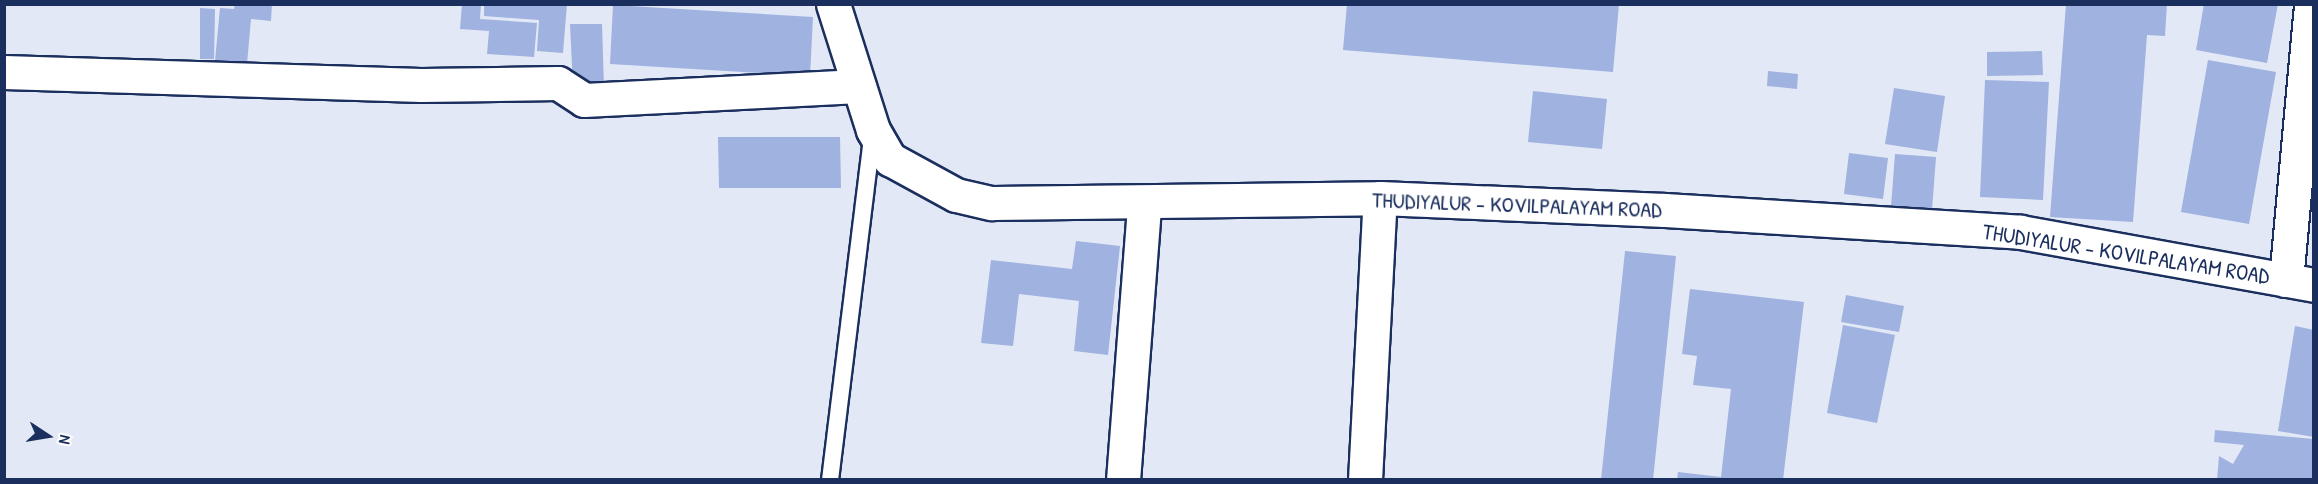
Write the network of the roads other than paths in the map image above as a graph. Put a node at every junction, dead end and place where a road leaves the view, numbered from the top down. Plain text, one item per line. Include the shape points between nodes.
1 (833, 4) edge
2 (2311, 4) edge
3 (2310, 55) edge
4 (4, 72) edge
5 (859, 86) junction
6 (873, 130) junction
7 (1380, 198) junction
8 (1144, 204) junction
9 (2300, 283) edge
10 (830, 480) edge
11 (1123, 480) edge
12 (1365, 480) edge

1 - 5 street, THUDIYALUR - KOVILPALAYAM ROAD
2 - 3 street
3 - 9 street
4 - 5 street via 421,86 558,83 584,100
5 - 6 street, THUDIYALUR - KOVILPALAYAM ROAD
6 - 8 street, THUDIYALUR - KOVILPALAYAM ROAD via 890,159 956,195 992,203
6 - 10 lane
7 - 8 street, THUDIYALUR - KOVILPALAYAM ROAD
7 - 9 street, THUDIYALUR - KOVILPALAYAM ROAD via 2020,232
7 - 12 street
8 - 11 street

